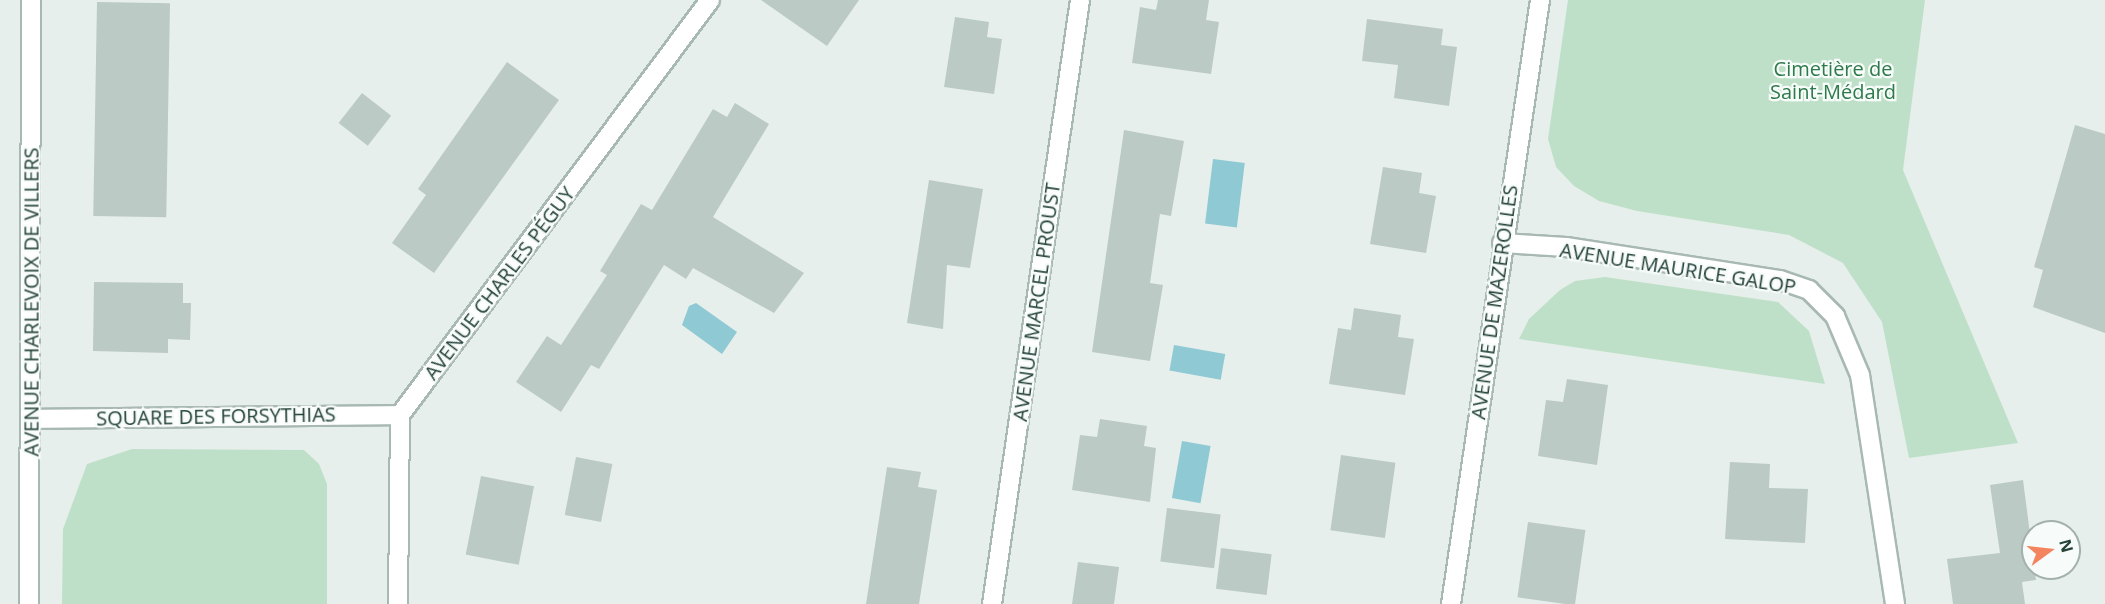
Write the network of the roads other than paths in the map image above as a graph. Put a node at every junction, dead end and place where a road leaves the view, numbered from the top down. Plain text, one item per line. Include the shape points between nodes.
1 (31, 0) edge
2 (710, 0) edge
3 (1080, 0) edge
4 (1539, 0) edge
5 (1502, 243) junction
6 (400, 415) junction
7 (31, 419) junction
8 (29, 604) edge
9 (398, 604) edge
10 (992, 604) edge
11 (1451, 604) edge
12 (1895, 604) edge

1 - 7 street, AVENUE CHARLEVOIX DE VILLERS
2 - 6 street, AVENUE CHARLES PÉGUY
3 - 10 street, AVENUE MARCEL PROUST
4 - 5 street, AVENUE DE MAZEROLLES
5 - 11 street, AVENUE DE MAZEROLLES
5 - 12 street, AVENUE MAURICE GALOP via 1611,254 1780,280 1809,290 1835,316 1860,375
6 - 7 street, SQUARE DES FORSYTHIAS
6 - 9 street
7 - 8 street, AVENUE CHARLEVOIX DE VILLERS

